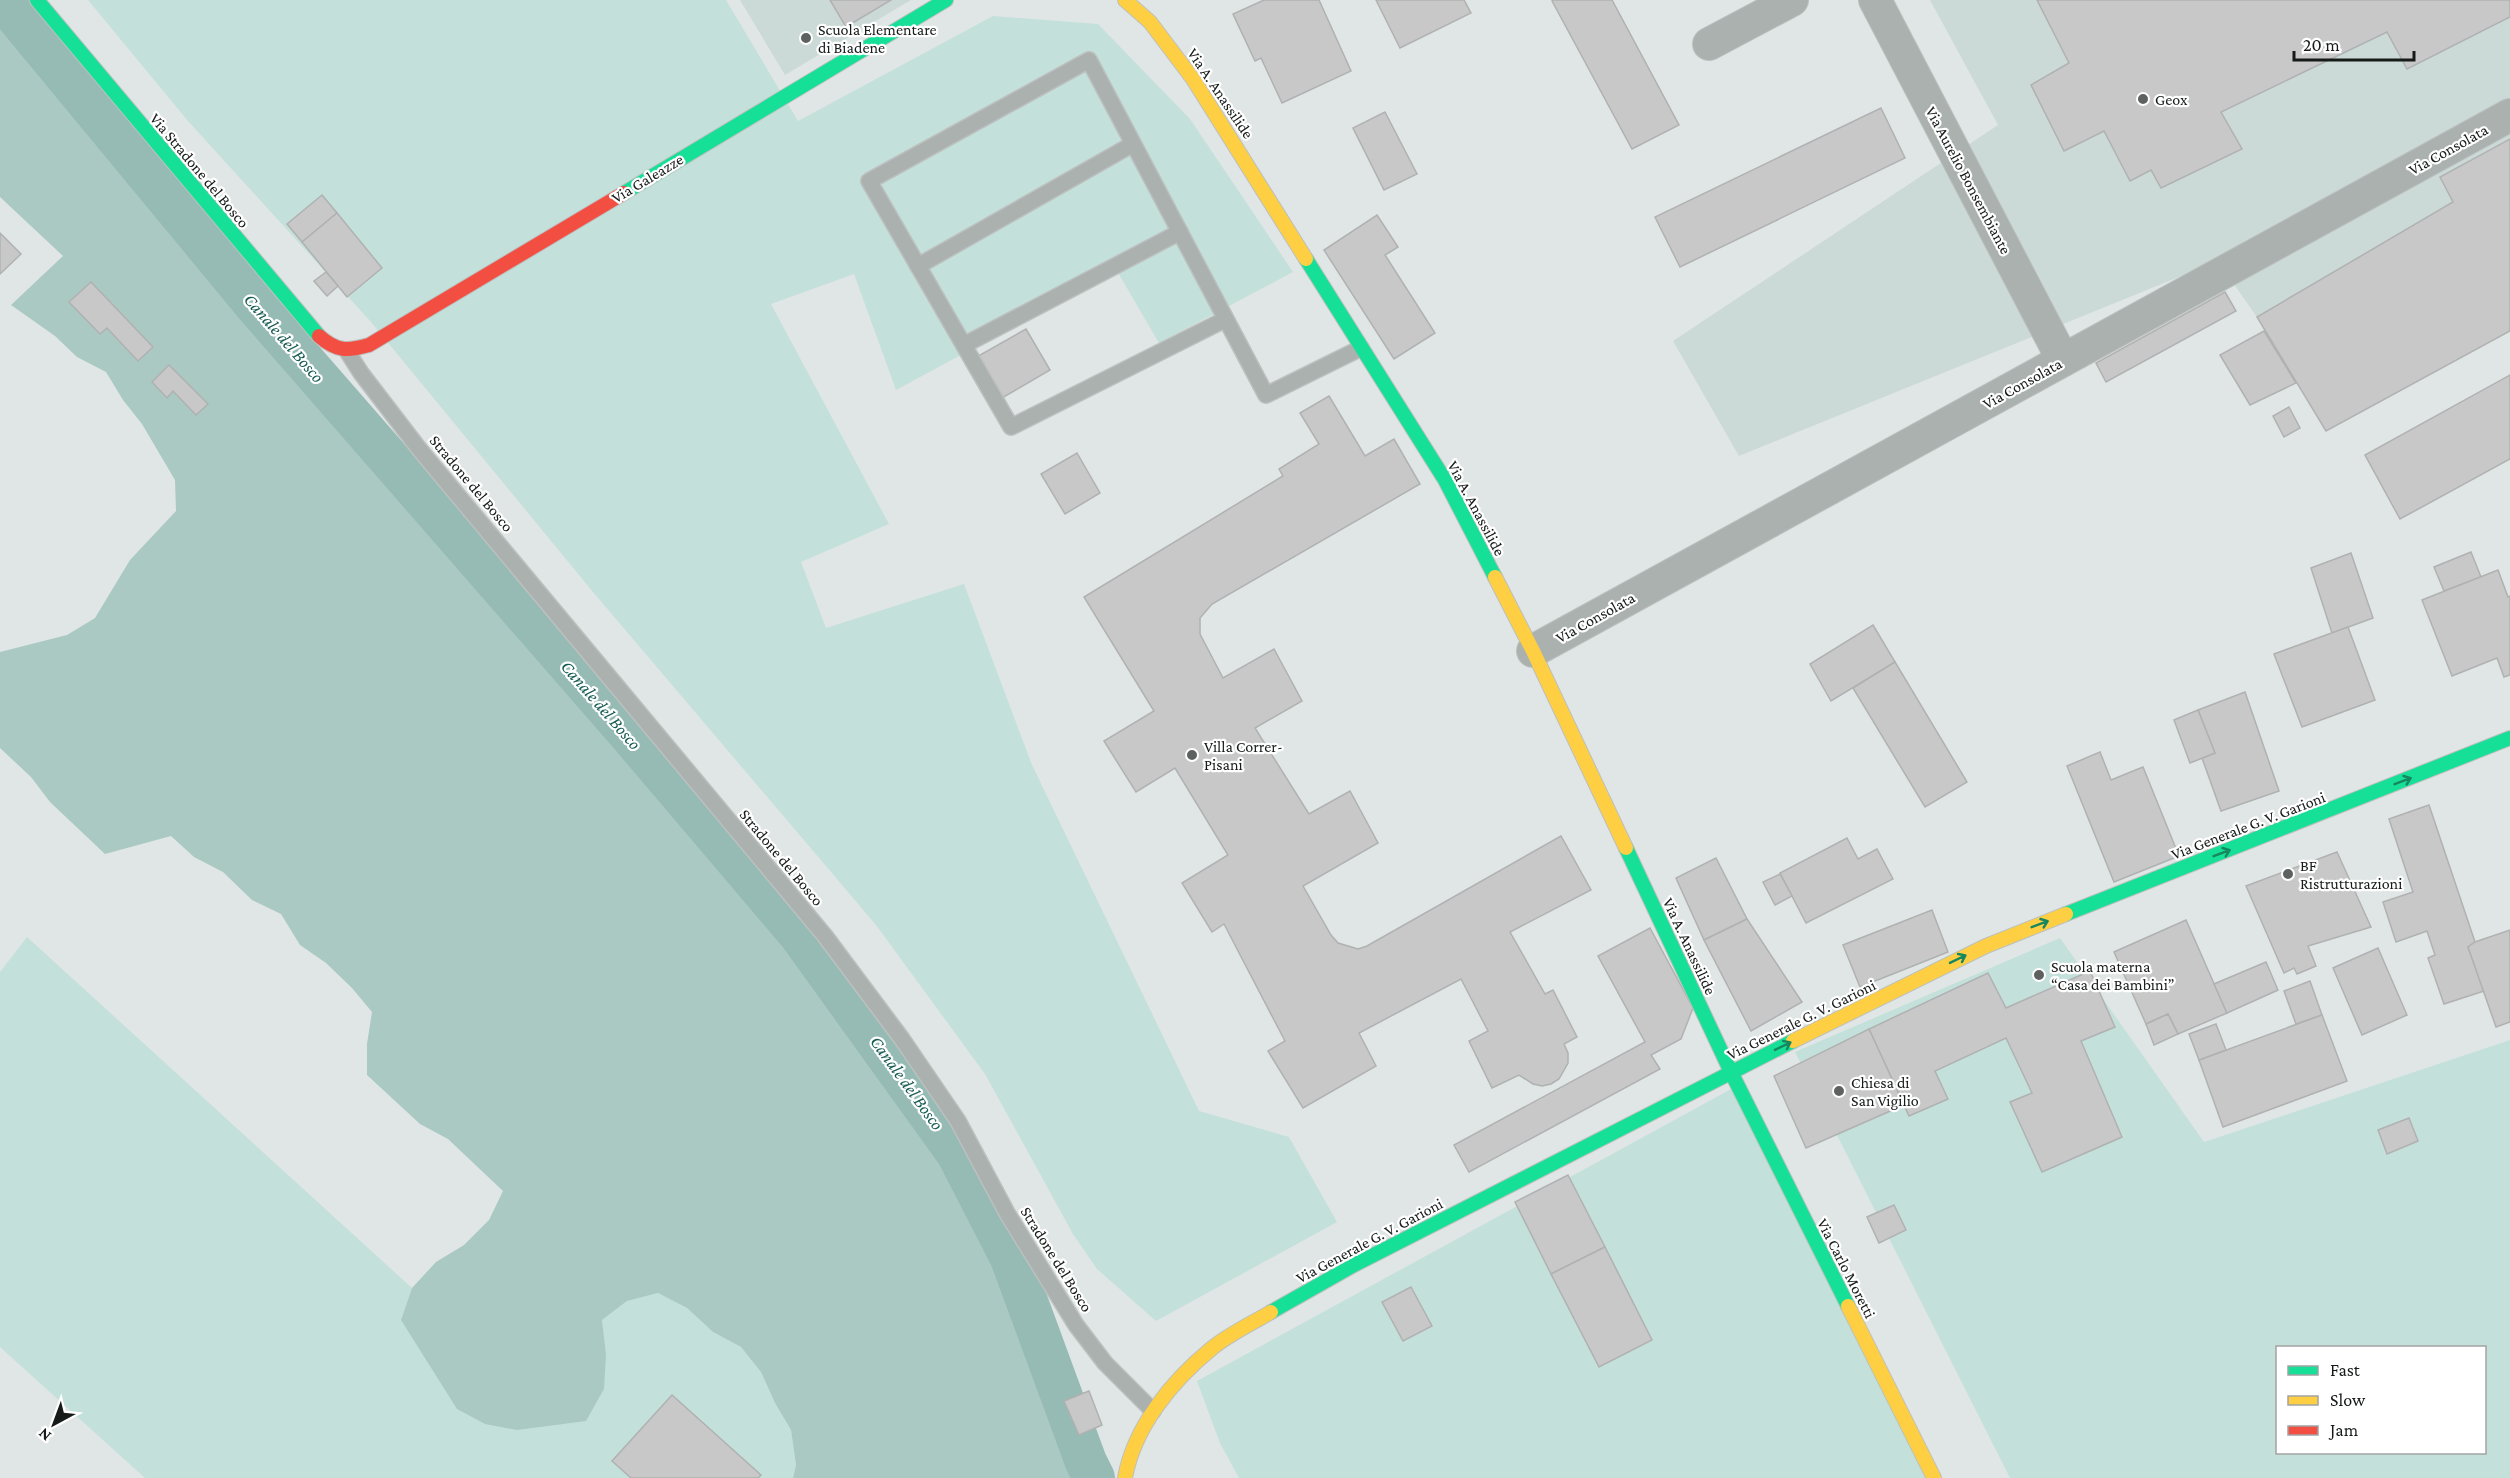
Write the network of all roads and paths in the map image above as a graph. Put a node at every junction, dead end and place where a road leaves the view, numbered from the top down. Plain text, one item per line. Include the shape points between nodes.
1 (36, 0) edge
2 (946, 0) edge
3 (1792, 0) edge
4 (1875, 0) edge
5 (1137, 3) edge
6 (1709, 44) dead end
7 (2510, 115) edge
8 (1133, 144) junction
9 (1180, 232) junction
10 (918, 266) junction
11 (1226, 319) junction
12 (964, 345) junction
13 (1361, 348) junction
14 (347, 351) junction
15 (2063, 360) junction
16 (1533, 651) junction
17 (2510, 738) edge
18 (1731, 1072) junction
19 (1153, 1411) junction
20 (1125, 1478) edge
21 (1934, 1478) edge

1 - 14 street, Via Stradone del Bosco via 315,331 325,341
2 - 14 street, Via Galeazze via 369,345
3 - 6 street
4 - 15 street, Via Aurelio Bonsembiante
5 - 13 street, Via A. Anassilide via 1199,88
7 - 15 street, Via Consolata
8 - 9 lane
8 - 10 lane
8 - 10 lane via 1089,60 869,181
9 - 11 lane
9 - 12 lane
10 - 12 lane
11 - 12 lane via 1011,427
11 - 13 lane via 1266,395
13 - 16 street, Via A. Anassilide via 1445,480
14 - 19 lane, Stradone del Bosco via 420,450 825,936 958,1121 1007,1213 1076,1325 1105,1363
15 - 16 street, Via Consolata
16 - 18 street, Via A. Anassilide
18 -> 17 street, Via Generale G. V. Garioni via 1986,946
18 - 19 street, Via Generale G. V. Garioni via 1354,1265 1238,1331 1212,1348
18 - 21 street, Via Carlo Moretti
19 - 20 street, Via Generale G. V. Garioni via 1128,1462

